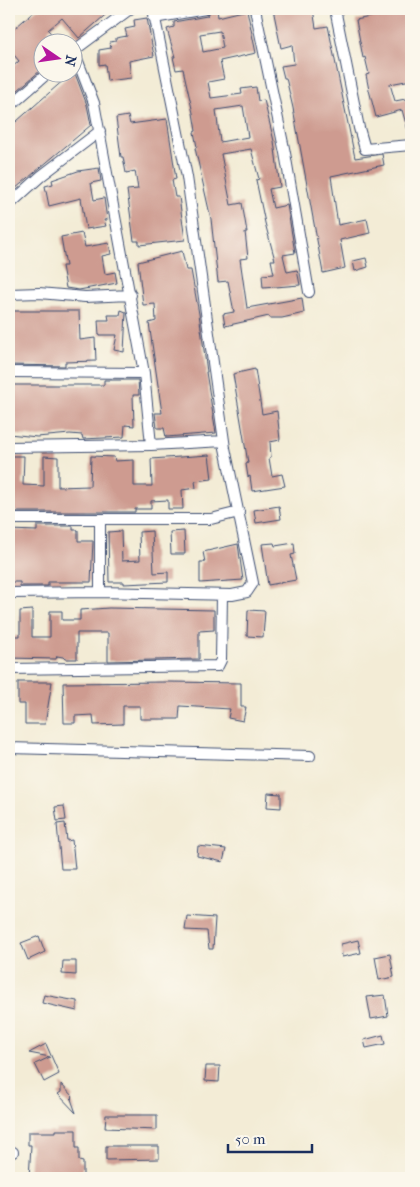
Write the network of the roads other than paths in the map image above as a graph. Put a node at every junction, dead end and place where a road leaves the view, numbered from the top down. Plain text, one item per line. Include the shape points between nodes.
1 (130, 9) edge
2 (205, 9) edge
3 (255, 9) edge
4 (335, 9) edge
5 (153, 13) edge
6 (82, 45) edge
7 (82, 74) edge
8 (38, 82) edge
9 (9, 107) edge
10 (100, 131) junction
11 (411, 145) edge
12 (9, 205) edge
13 (309, 292) dead end
14 (9, 294) edge
15 (131, 295) junction
16 (9, 372) edge
17 (144, 373) junction
18 (224, 441) junction
19 (151, 445) junction
20 (9, 447) edge
21 (239, 512) junction
22 (9, 519) edge
23 (100, 519) junction
24 (100, 592) junction
25 (9, 593) edge
26 (222, 595) junction
27 (9, 669) edge
28 (9, 748) edge
29 (310, 756) dead end

1 - 6 street
2 - 5 street
3 - 13 street
4 - 11 street via 365,149
5 - 18 street via 187,177
7 - 10 street via 94,103
8 - 9 street
10 - 12 street
10 - 15 street
14 - 15 street
15 - 17 street
16 - 17 street
17 - 19 street
18 - 19 street
18 - 21 street
19 - 20 street
21 - 23 street via 211,519
21 - 26 street via 253,583 242,595
22 - 23 street
23 - 24 street
24 - 25 street
24 - 26 street
26 - 27 street via 221,660 218,666
28 - 29 street

